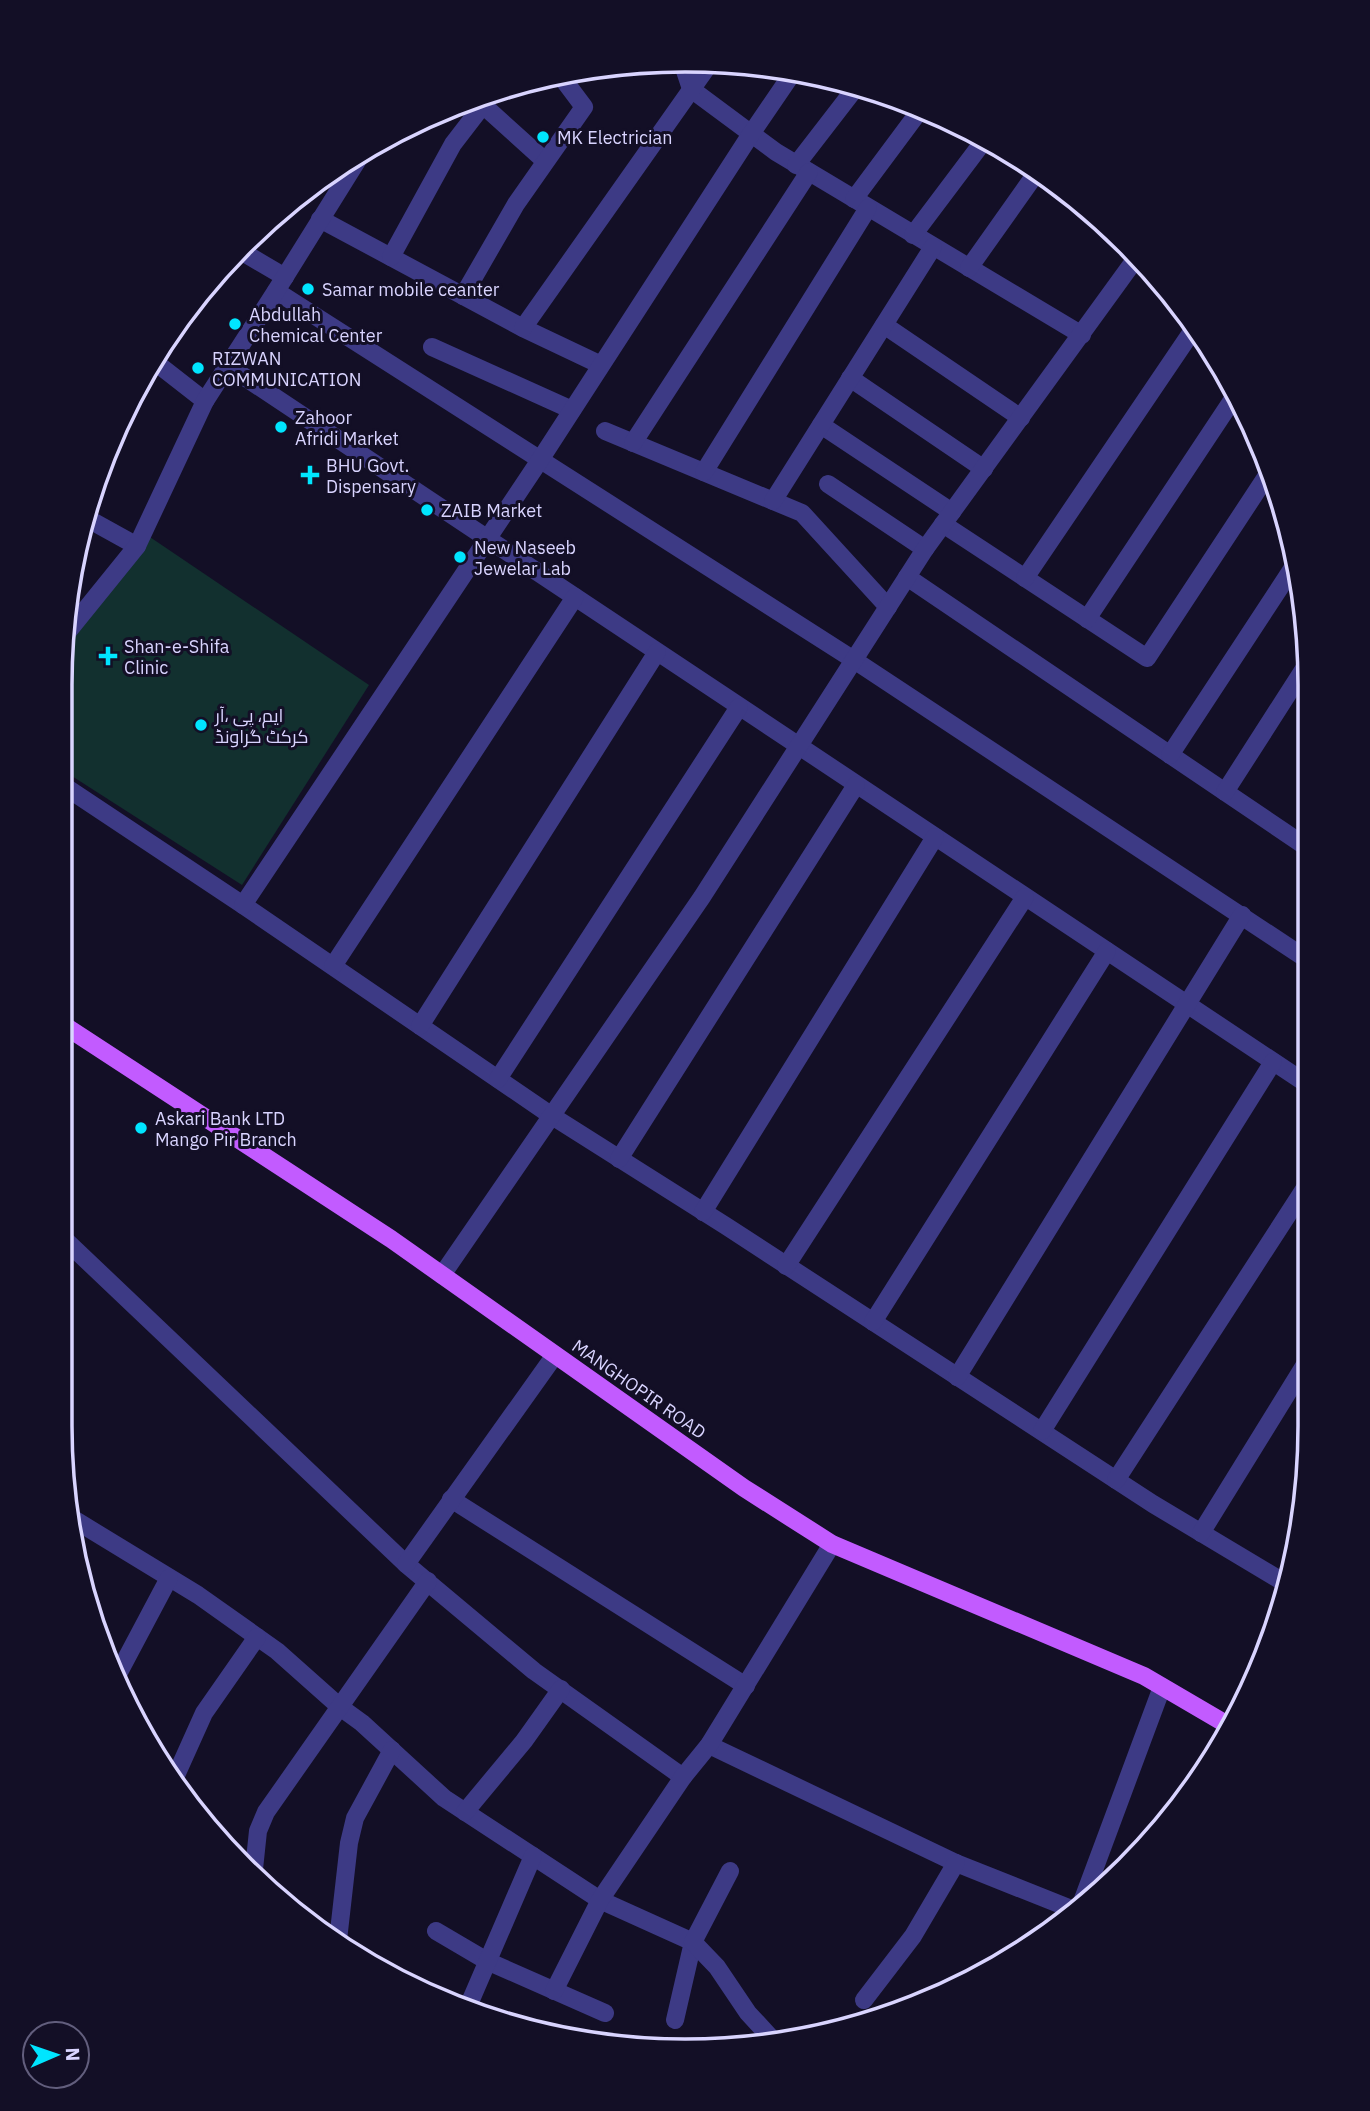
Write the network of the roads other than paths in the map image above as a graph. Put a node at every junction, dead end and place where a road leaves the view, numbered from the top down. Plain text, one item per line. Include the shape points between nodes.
1 (685, 72) edge
2 (703, 72) edge
3 (787, 81) edge
4 (567, 84) edge
5 (691, 89) junction
6 (851, 95) edge
7 (482, 106) edge
8 (484, 106) edge
9 (916, 117) edge
10 (751, 134) junction
11 (979, 147) edge
12 (545, 161) junction
13 (803, 169) junction
14 (351, 171) edge
15 (1032, 179) edge
16 (861, 204) junction
17 (320, 219) junction
18 (913, 235) junction
19 (933, 247) junction
20 (246, 256) edge
21 (391, 257) junction
22 (1131, 265) edge
23 (969, 268) junction
24 (281, 284) junction
25 (463, 296) junction
26 (884, 325) junction
27 (523, 328) junction
28 (1082, 335) junction
29 (1189, 336) edge
30 (432, 347) dead end
31 (601, 365) junction
32 (228, 366) junction
33 (161, 367) edge
34 (850, 378) junction
35 (205, 401) junction
36 (1230, 404) edge
37 (572, 410) junction
38 (1021, 418) junction
39 (821, 425) junction
40 (605, 432) dead end
41 (633, 443) junction
42 (540, 460) junction
43 (984, 469) junction
44 (704, 472) junction
45 (1263, 480) edge
46 (828, 484) dead end
47 (773, 501) junction
48 (948, 518) junction
49 (94, 522) edge
50 (487, 539) junction
51 (138, 546) junction
52 (925, 549) junction
53 (1288, 575) edge
54 (907, 577) junction
55 (1025, 578) junction
56 (575, 597) junction
57 (888, 607) junction
58 (1087, 619) junction
59 (75, 623) edge
60 (657, 652) junction
61 (854, 660) junction
62 (1298, 678) edge
63 (739, 707) junction
64 (799, 747) junction
65 (1170, 755) junction
66 (856, 785) junction
67 (72, 791) edge
68 (1225, 792) junction
69 (935, 836) junction
70 (1298, 836) edge
71 (1025, 897) junction
72 (243, 905) junction
73 (1242, 915) junction
74 (1107, 951) junction
75 (1298, 953) edge
76 (333, 966) junction
77 (1186, 1004) junction
78 (420, 1026) junction
79 (72, 1031) edge
80 (1273, 1062) junction
81 (1298, 1078) edge
82 (498, 1079) junction
83 (552, 1116) junction
84 (619, 1159) junction
85 (1298, 1202) edge
86 (703, 1212) junction
87 (72, 1246) edge
88 (786, 1266) junction
89 (442, 1275) junction
90 (873, 1322) junction
91 (555, 1355) junction
92 (1298, 1376) edge
93 (957, 1377) junction
94 (1042, 1431) junction
95 (1116, 1480) junction
96 (451, 1499) junction
97 (80, 1523) edge
98 (1201, 1533) junction
99 (832, 1544) junction
100 (406, 1564) junction
101 (169, 1577) junction
102 (1278, 1579) edge
103 (428, 1581) junction
104 (257, 1637) junction
105 (121, 1668) edge
106 (746, 1686) junction
107 (1162, 1687) junction
108 (561, 1689) junction
109 (340, 1707) junction
110 (1222, 1721) edge
111 (709, 1745) junction
112 (392, 1750) junction
113 (178, 1771) edge
114 (683, 1777) junction
115 (465, 1812) junction
116 (533, 1856) junction
117 (255, 1863) edge
118 (956, 1863) junction
119 (730, 1871) dead end
120 (1104, 1872) edge
121 (600, 1900) junction
122 (1066, 1907) edge
123 (436, 1931) dead end
124 (339, 1932) edge
125 (693, 1942) junction
126 (487, 1961) junction
127 (554, 1991) junction
128 (864, 2000) dead end
129 (471, 2001) edge
130 (605, 2013) dead end
131 (675, 2020) dead end
132 (767, 2034) edge

1 - 5 street
2 - 5 street
3 - 10 street
4 - 12 street via 583,107
5 - 10 street
5 - 27 street
6 - 13 street
7 - 21 street via 453,144
8 - 12 street
9 - 16 street
10 - 13 street
10 - 31 street
11 - 18 street
12 - 25 street
13 - 16 street
13 - 41 street
14 - 17 street
15 - 23 street
16 - 18 street
16 - 44 street
17 - 21 street
17 - 24 street
18 - 19 street
19 - 23 street
19 - 26 street
20 - 24 street
21 - 25 street
22 - 28 street
23 - 28 street
24 - 32 street
24 - 42 street
25 - 27 street
26 - 34 street
26 - 38 street
27 - 31 street
28 - 38 street
29 - 55 street
30 - 37 street
31 - 37 street
32 - 35 street
32 - 50 street
33 - 35 street
34 - 39 street
34 - 43 street
35 - 51 street
36 - 58 street
37 - 42 street
38 - 43 street
39 - 47 street
39 - 48 street
40 - 41 street
41 - 44 street
42 - 50 street
42 - 61 street
43 - 48 street
44 - 47 street
45 - 58 street via 1147,658
46 - 52 street
47 - 57 street via 802,513
48 - 52 street
48 - 55 street
49 - 51 street
50 - 56 street
50 - 72 street
51 - 59 street
52 - 54 street
53 - 65 street
54 - 57 street
54 - 65 street
55 - 58 street
56 - 60 street
56 - 76 street
57 - 61 street
60 - 63 street
60 - 78 street
61 - 64 street
61 - 73 street
62 - 68 street
63 - 64 street
63 - 82 street
64 - 66 street
64 - 83 street
65 - 68 street
66 - 69 street
66 - 84 street
67 - 72 street
68 - 70 street
69 - 71 street
69 - 86 street
71 - 74 street
71 - 88 street
72 - 76 street
73 - 75 street
73 - 77 street
74 - 77 street
74 - 90 street
76 - 78 street
77 - 80 street
77 - 93 street
78 - 82 street
79 - 89 main road, MANGHOPIR ROAD
80 - 81 street
80 - 94 street
82 - 83 street
83 - 84 street
83 - 89 street
84 - 86 street
85 - 95 street
86 - 88 street
87 - 100 street
88 - 90 street
89 - 91 main road, MANGHOPIR ROAD
90 - 93 street
91 - 96 street
91 - 99 main road, MANGHOPIR ROAD
92 - 98 street
93 - 94 street
94 - 95 street
95 - 98 street
96 - 100 street
96 - 106 street
97 - 101 street
98 - 102 street
99 - 106 street
99 - 107 main road, MANGHOPIR ROAD
100 - 103 street
101 - 104 street
101 - 105 street
103 - 108 street
103 - 109 street
104 - 109 street
104 - 113 street via 204,1713
106 - 111 street
107 - 110 main road, MANGHOPIR ROAD
107 - 120 street
108 - 114 street
108 - 115 street
109 - 112 street
109 - 117 street via 266,1812 258,1831
111 - 114 street
111 - 118 street
112 - 115 street
112 - 124 street via 355,1818
114 - 121 street
115 - 116 street
116 - 121 street
116 - 126 street
118 - 122 street
118 - 128 street via 913,1936
119 - 125 street
121 - 125 street
121 - 127 street
123 - 126 street
125 - 131 street
125 - 132 street via 718,1966
126 - 127 street
126 - 129 street
127 - 130 street

